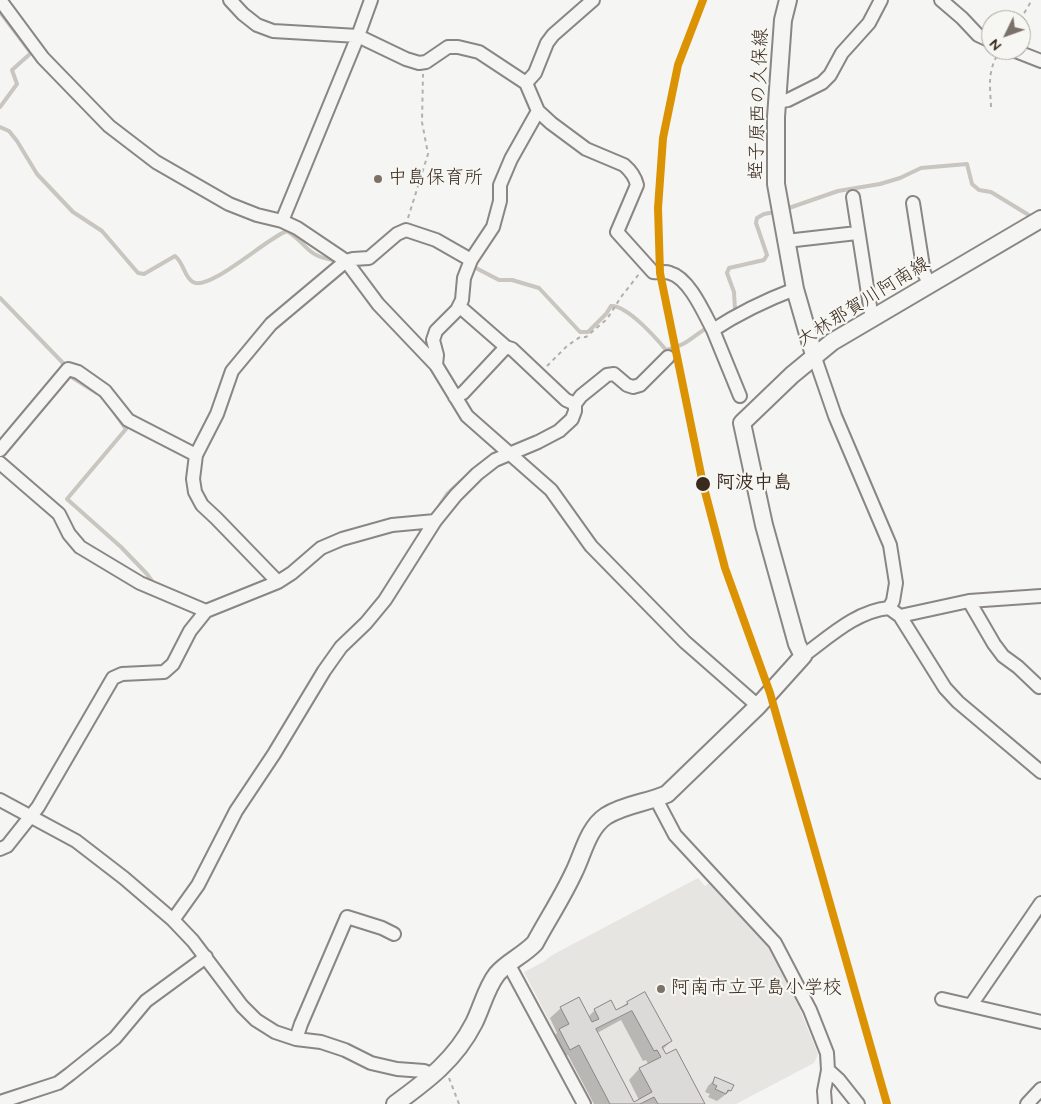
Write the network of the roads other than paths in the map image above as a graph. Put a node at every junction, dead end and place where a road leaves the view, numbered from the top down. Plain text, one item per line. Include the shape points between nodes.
1 (0, 0) edge
2 (230, 0) edge
3 (371, 0) edge
4 (594, 0) edge
5 (788, 0) edge
6 (881, 0) edge
7 (941, 0) edge
8 (358, 36) junction
9 (981, 36) edge
10 (526, 83) junction
11 (777, 102) junction
12 (538, 111) junction
13 (853, 197) dead end
14 (913, 203) dead end
15 (1041, 219) edge
16 (282, 221) junction
17 (857, 233) junction
18 (786, 241) junction
19 (471, 260) junction
20 (346, 262) junction
21 (930, 285) junction
22 (794, 289) junction
23 (459, 306) junction
24 (872, 319) junction
25 (711, 327) junction
26 (506, 346) junction
27 (814, 356) junction
28 (668, 357) dead end
29 (436, 365) junction
30 (740, 396) dead end
31 (455, 397) junction
32 (571, 402) junction
33 (0, 450) edge
34 (509, 454) junction
35 (196, 455) junction
36 (0, 463) edge
37 (435, 520) junction
38 (276, 579) junction
39 (1041, 597) edge
40 (969, 601) junction
41 (889, 608) junction
42 (206, 611) junction
43 (900, 616) junction
44 (803, 656) junction
45 (1041, 686) edge
46 (758, 706) junction
47 (1041, 772) edge
48 (656, 799) junction
49 (0, 800) edge
50 (31, 816) junction
51 (0, 849) edge
52 (1041, 903) edge
53 (173, 920) junction
54 (394, 934) dead end
55 (206, 957) junction
56 (509, 964) junction
57 (942, 999) dead end
58 (971, 1005) junction
59 (1039, 1018) edge
60 (296, 1039) junction
61 (439, 1070) junction
62 (828, 1070) junction
63 (1041, 1089) edge
64 (0, 1102) edge
65 (395, 1104) edge
66 (584, 1104) edge
67 (825, 1104) edge
68 (858, 1104) edge
69 (1027, 1104) edge

1 - 16 street via 43,58 109,126 156,162 228,204
2 - 8 street via 257,25 273,31
3 - 8 street
4 - 10 street via 553,35 535,73
5 - 11 main road, 蛭子原西の久保線 via 783,20
6 - 11 street via 869,23 842,53 822,83
7 - 9 street
8 - 10 street via 419,63 426,62 448,46 478,52
8 - 16 street
10 - 12 street
11 - 18 main road, 蛭子原西の久保線 via 776,184
12 - 19 street via 500,185 500,201 493,227
12 - 25 street via 586,149 624,165 635,178 637,185 617,232 654,272 668,272 679,277 692,292
13 - 17 street
14 - 21 street via 924,273
15 - 21 main road, 大林那賀川阿南線
16 - 20 street
17 - 18 street
17 - 24 street
18 - 22 main road, 蛭子原西の久保線
19 - 20 street via 436,240 406,230 370,258
19 - 23 street
20 - 29 street via 378,304
20 - 35 street via 271,324 232,371 217,414
21 - 24 main road, 大林那賀川阿南線
22 - 25 street
22 - 27 main road, 蛭子原西の久保線
23 - 26 street
23 - 29 street via 436,331 433,340
24 - 27 main road, 大林那賀川阿南線
25 - 30 street
26 - 31 street via 463,394
26 - 32 street
27 - 41 street via 835,416 890,546 896,583
27 - 44 main road, 大林那賀川阿南線 via 742,423 764,525
28 - 32 street via 640,385 633,387 614,374 607,375
29 - 31 street
31 - 34 street via 467,416
32 - 34 street via 575,411 572,419 559,431
33 - 35 street via 68,369 78,372 105,391 128,420
34 - 37 street via 477,474
34 - 46 street via 551,490 592,546 685,642
35 - 38 street via 193,479 202,505
36 - 42 street via 59,514 80,547 140,583
37 - 38 street via 392,525 342,539 321,548 292,573
37 - 53 street via 385,600 341,647 324,671 236,811 198,885
38 - 42 street
39 - 40 street
40 - 43 street
40 - 45 street via 1003,656
41 - 43 street
41 - 44 street via 852,620
42 - 50 street via 190,631 173,664 164,672 122,674 113,678
43 - 47 street via 945,688
44 - 46 main road
46 - 48 main road via 667,794
48 - 56 main road via 622,807 604,817 594,828 575,872 535,943
48 - 62 street via 675,835 775,943 828,1053
49 - 50 street
50 - 51 street via 7,846
50 - 53 street via 76,841
52 - 58 street
53 - 55 street
54 - 60 street via 347,918
55 - 60 street via 256,1020 275,1032
55 - 64 street via 146,1001 105,1047 58,1083
56 - 61 main road via 489,987 457,1052
56 - 66 street
57 - 58 street
58 - 59 street
60 - 61 street via 321,1042 371,1063 397,1069
61 - 65 main road
62 - 67 street
62 - 68 street
63 - 69 street

